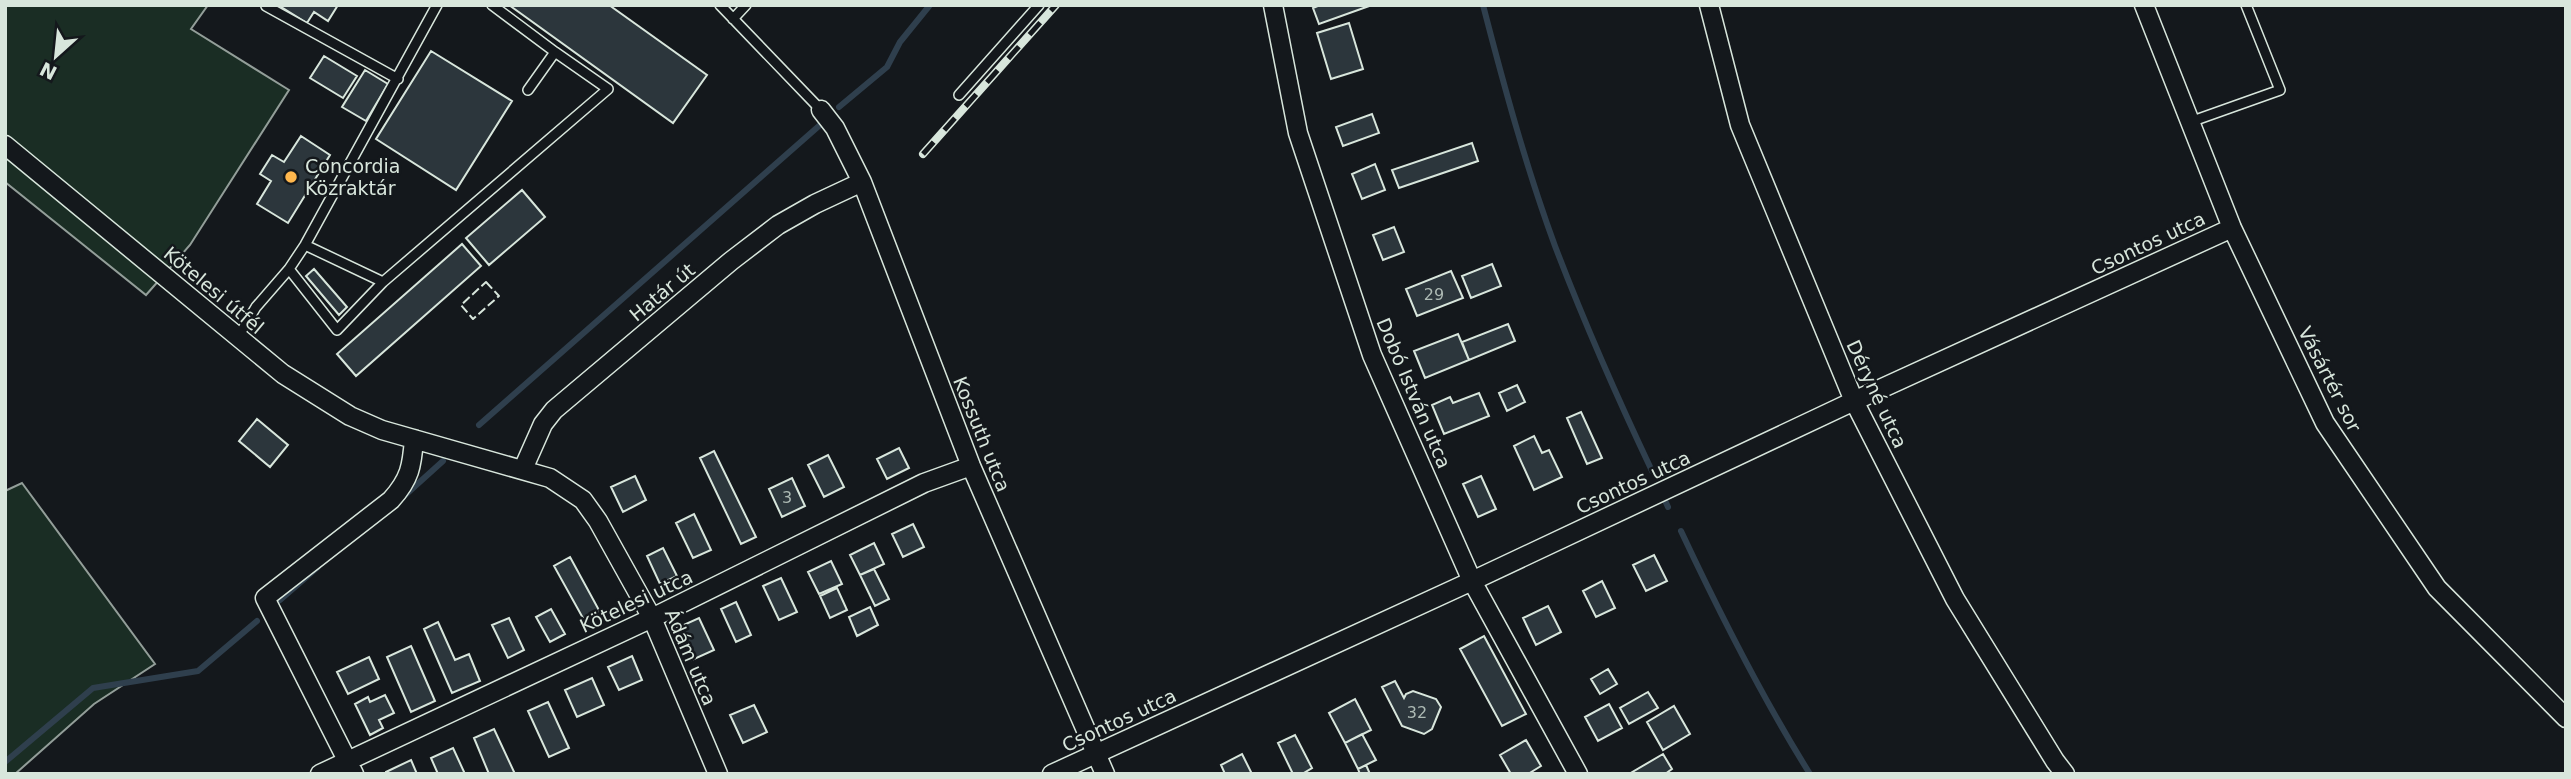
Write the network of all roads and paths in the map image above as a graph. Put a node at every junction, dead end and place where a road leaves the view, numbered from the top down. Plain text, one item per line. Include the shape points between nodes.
1 (437, 5) edge
2 (492, 5) edge
3 (720, 5) edge
4 (746, 5) edge
5 (1039, 5) edge
6 (1273, 5) edge
7 (1709, 5) edge
8 (2144, 5) edge
9 (2246, 5) edge
10 (266, 6) edge
11 (733, 19) junction
12 (555, 52) junction
13 (398, 79) junction
14 (528, 90) dead end
15 (959, 95) dead end
16 (821, 110) joint
17 (2190, 122) junction
18 (5, 145) edge
19 (862, 182) junction
20 (2232, 228) junction
21 (305, 246) junction
22 (289, 269) junction
23 (383, 282) junction
24 (238, 337) junction
25 (1854, 401) junction
26 (414, 439) junction
27 (971, 466) junction
28 (523, 469) junction
29 (1472, 581) junction
30 (652, 618) junction
31 (2566, 718) edge
32 (1095, 755) junction
33 (351, 767) edge
34 (320, 774) edge
35 (718, 774) edge
36 (1052, 774) edge
37 (1105, 774) edge
38 (1577, 774) edge
39 (2065, 774) edge

1 - 13 lane
2 - 12 lane
3 - 11 lane
4 - 11 lane
5 - 15 lane
6 - 29 street, Dobó István utca via 1298,134 1335,251 1372,355
7 - 25 street, Déryné utca via 1740,125
8 - 17 street, Vásártér sor
9 - 17 lane via 2280,90
10 - 13 lane
11 - 16 lane
12 - 14 lane
12 - 23 lane via 608,89
13 - 21 lane
16 - 19 street, Kossuth utca
17 - 20 street, Vásártér sor
18 - 24 street, Kötelesi útfél
19 - 27 street, Kossuth utca
19 - 28 street, Határ út via 778,225 569,398 543,424
20 - 25 street, Csontos utca
20 - 31 street, Vásártér sor via 2325,423 2437,588
21 - 22 lane
21 - 23 lane
22 - 23 lane via 337,330
22 - 24 lane via 256,307
24 - 26 street, Kötelesi útfél via 332,406 382,430
25 - 29 street, Csontos utca
25 - 39 street, Déryné utca via 1955,599
26 - 28 street, Ádám utca
26 - 33 street via 405,485 391,500 265,598
27 - 30 street, Kötelesi utca via 924,483
27 - 32 street, Kossuth utca
28 - 30 street, Ádám utca via 550,478 583,500
29 - 32 street, Csontos utca
29 - 38 street, Dobó István utca
30 - 33 street, Kötelesi utca
30 - 35 street, Ádám utca
32 - 36 street, Csontos utca
32 - 37 street, Kossuth utca
33 - 34 street, Kötelesi utca

